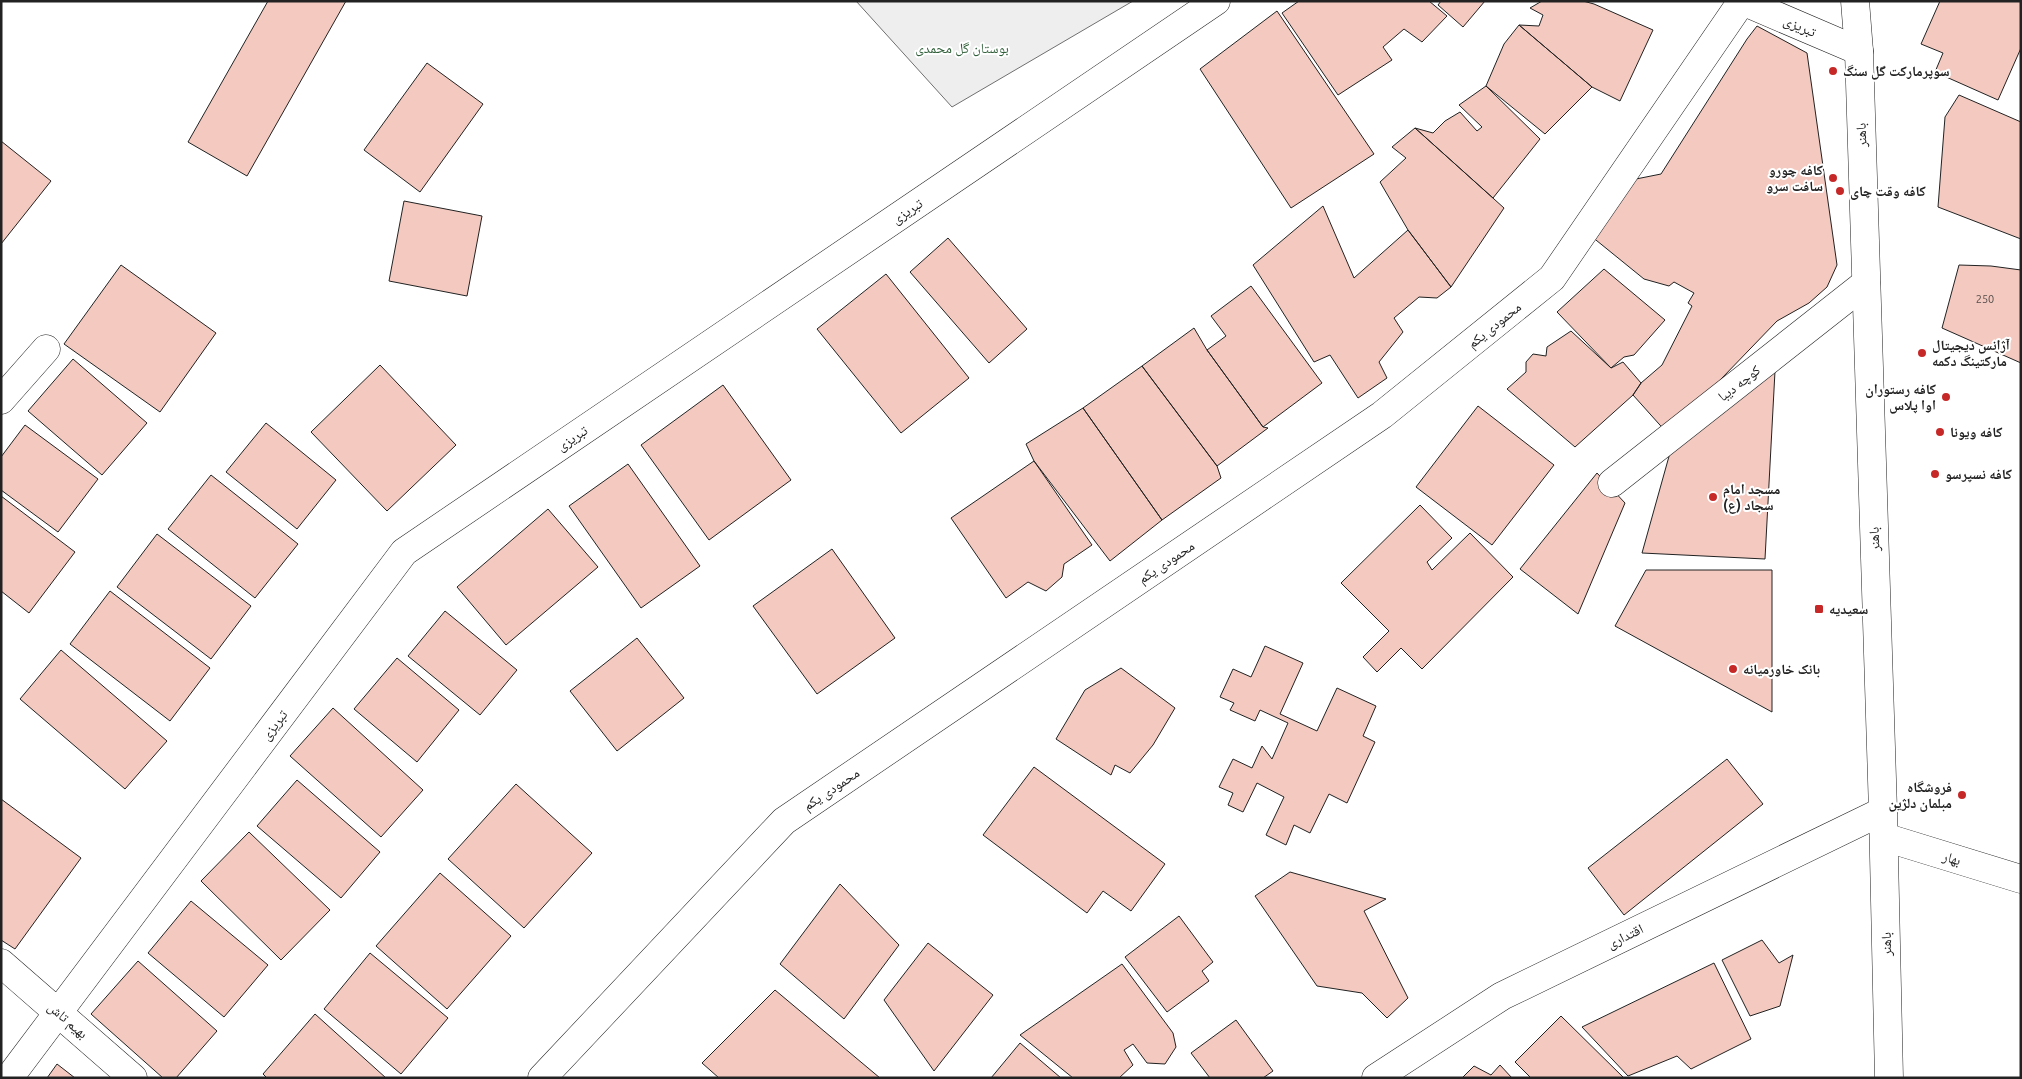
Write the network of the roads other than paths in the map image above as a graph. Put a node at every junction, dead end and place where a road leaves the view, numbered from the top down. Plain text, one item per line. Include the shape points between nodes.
1 (1216, 1) edge
2 (1742, 1) edge
3 (1855, 1) edge
4 (1859, 51) junction
5 (1866, 283) junction
6 (46, 349) dead end
7 (1, 400) edge
8 (1612, 483) dead end
9 (1883, 811) junction
10 (1884, 837) junction
11 (2021, 879) edge
12 (1, 963) edge
13 (59, 1012) junction
14 (9, 1078) edge
15 (134, 1078) edge
16 (542, 1078) edge
17 (1376, 1078) edge
18 (1889, 1078) edge

1 - 13 street, تبریزی via 404,552
2 - 4 street, تبریزی
2 - 16 street, محمودی یکم via 1552,278 1382,415 784,821
3 - 4 street, باهنر
4 - 5 street, باهنر
5 - 8 street, کوچه دیبا
5 - 9 street, باهنر
6 - 7 street
9 - 10 street, باهنر
9 - 17 street, اقتداری via 1502,996
10 - 11 street, بهار
10 - 18 street, باهنر
12 - 13 street, بهیم تاش
13 - 14 street, تبریزی
13 - 15 street, بهیم تاش

